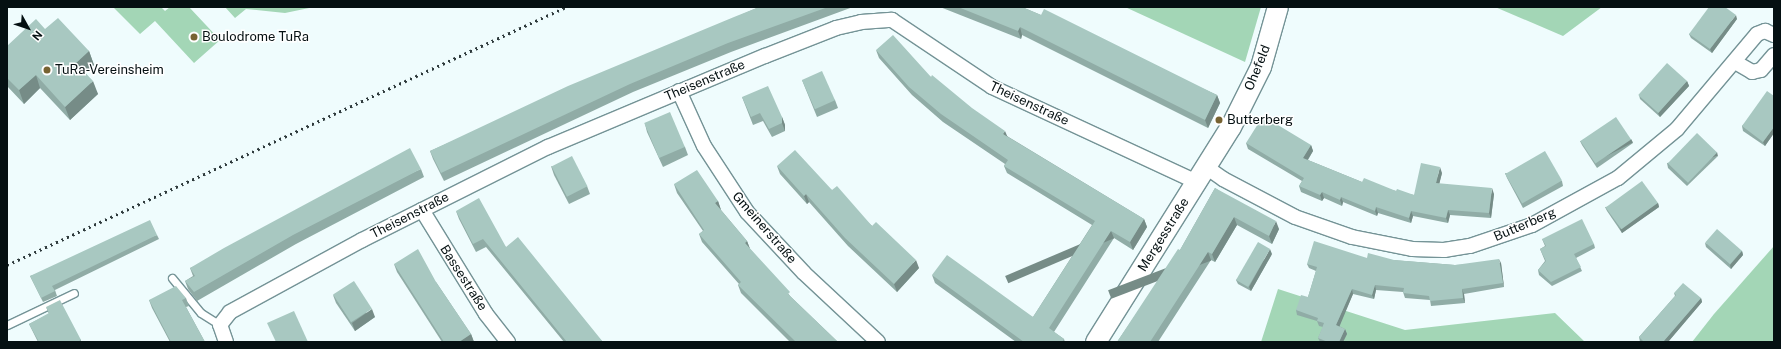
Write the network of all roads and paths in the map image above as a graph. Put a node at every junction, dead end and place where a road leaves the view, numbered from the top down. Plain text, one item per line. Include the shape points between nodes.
1 (1278, 7) edge
2 (1774, 35) edge
3 (1774, 55) edge
4 (1735, 62) junction
5 (679, 91) junction
6 (1231, 127) joint
7 (1202, 174) junction
8 (422, 210) junction
9 (172, 278) dead end
10 (74, 292) dead end
11 (7, 325) edge
12 (220, 325) junction
13 (226, 342) edge
14 (508, 342) edge
15 (878, 342) edge
16 (1096, 342) edge

1 - 6 street, Ohefeld via 1261,67
2 - 4 street, Butterberg via 1765,31 1757,34
3 - 4 street via 1761,70 1752,72
4 - 7 street, Butterberg via 1677,129 1618,178 1532,225 1470,246 1444,250 1412,249 1352,237 1295,217 1223,179
5 - 7 street, Theisenstraße via 836,28 879,19 892,20 992,87
5 - 8 street, Theisenstraße via 548,147
5 - 15 street, Gmeinerstraße via 704,146 747,212 804,273
6 - 7 street, Mergesstraße
7 - 16 street, Mergesstraße
8 - 12 street, Theisenstraße via 254,298 230,312
8 - 14 street, Bassestraße via 482,308
9 - 12 lane via 201,313
10 - 11 lane
12 - 13 street

